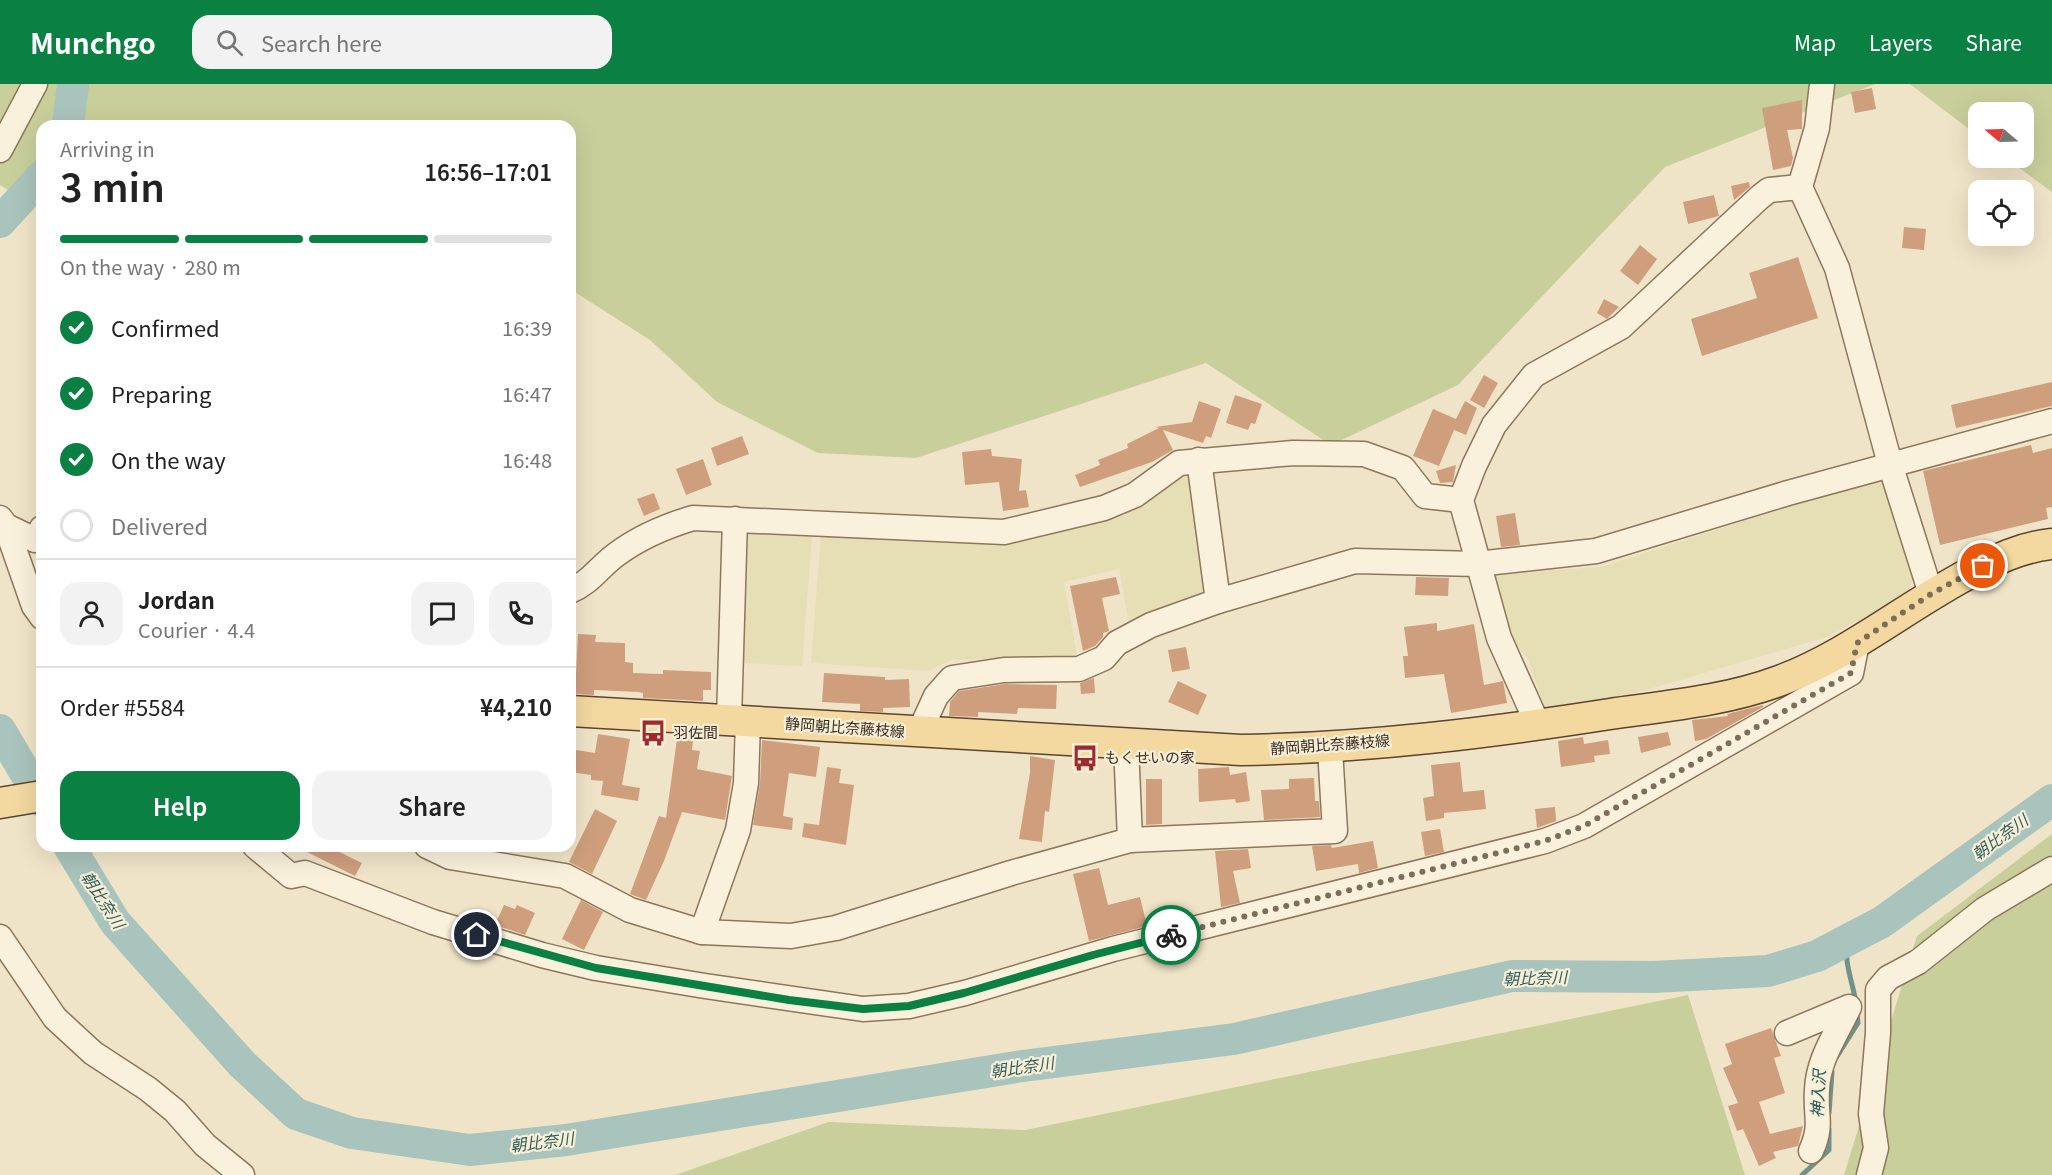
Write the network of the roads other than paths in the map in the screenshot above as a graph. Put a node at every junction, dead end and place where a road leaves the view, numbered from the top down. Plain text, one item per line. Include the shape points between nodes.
1 (35, 84) edge
2 (1822, 84) edge
3 (0, 150) edge
4 (1800, 188) junction
5 (2052, 421) edge
6 (1199, 460) junction
7 (1890, 464) junction
8 (1461, 500) junction
9 (735, 519) junction
10 (3, 522) edge
11 (36, 537) edge
12 (2052, 544) edge
13 (1477, 564) junction
14 (576, 589) edge
15 (1931, 594) junction
16 (1218, 601) junction
17 (36, 609) edge
18 (1857, 643) junction
19 (576, 711) edge
20 (739, 720) junction
21 (1538, 725) junction
22 (919, 733) junction
23 (1126, 744) junction
24 (1330, 748) junction
25 (36, 797) edge
26 (0, 803) edge
27 (1130, 840) junction
28 (262, 852) edge
29 (440, 852) edge
30 (2052, 869) edge
31 (702, 932) junction
32 (3, 947) edge
33 (1788, 1034) dead end
34 (1811, 1151) dead end
35 (242, 1175) edge
36 (1869, 1175) edge

1 - 3 street
2 - 4 street via 1816,128
4 - 7 street via 1837,268
4 - 8 street via 1769,190 1621,327 1534,375 1494,425
5 - 7 street
6 - 8 street via 1293,453 1364,454 1403,468 1425,496
6 - 9 street via 1179,464 1135,495 1104,508 1004,532
6 - 16 street
7 - 13 street via 1596,551
7 - 15 street
8 - 13 street
9 - 14 street via 693,518 670,525 616,555
9 - 20 street
10 - 11 street
10 - 17 street
12 - 15 main road, 静岡朝比奈藤枝線 via 2031,546 2000,557
13 - 16 street via 1355,561
13 - 21 street via 1498,638
15 - 18 main road, 静岡朝比奈藤枝線
16 - 22 street via 1151,625 1118,644 1104,658 1079,669 1004,670 952,678 936,696
18 - 21 main road, 静岡朝比奈藤枝線 via 1780,681 1722,697
18 - 28 street via 1851,673 1574,830 1545,841 1113,949 909,1006 863,1009 596,968 433,922 304,873 291,876
19 - 20 main road, 静岡朝比奈藤枝線
20 - 22 main road, 静岡朝比奈藤枝線
20 - 31 street via 746,783 738,831
21 - 24 main road, 静岡朝比奈藤枝線
22 - 23 main road, 静岡朝比奈藤枝線
23 - 24 main road, 静岡朝比奈藤枝線 via 1241,750
23 - 27 street
24 - 27 street via 1335,831
25 - 26 main road
27 - 31 street via 836,928 791,936
29 - 31 street via 565,876 630,910
30 - 36 street via 1985,909 1918,962 1888,978 1873,994 1878,1033 1870,1114 1876,1148
32 - 35 street via 55,1018 93,1053 175,1111 206,1145
33 - 34 street via 1849,1007 1824,1052 1816,1090 1819,1132

